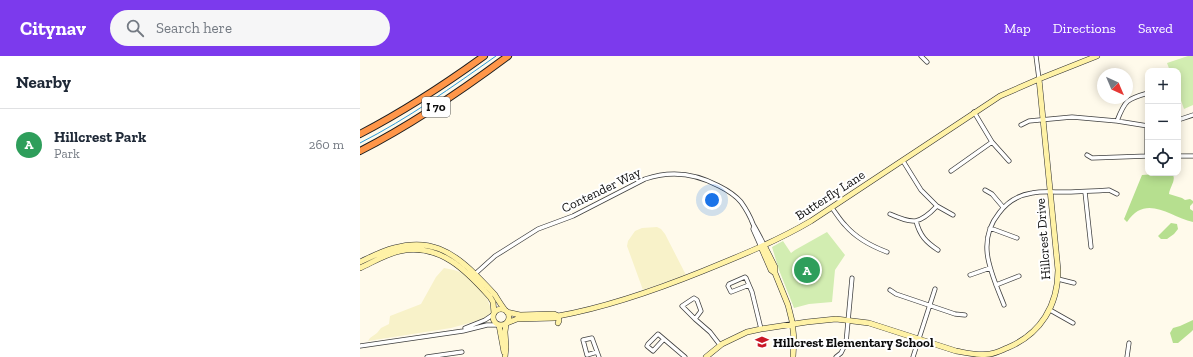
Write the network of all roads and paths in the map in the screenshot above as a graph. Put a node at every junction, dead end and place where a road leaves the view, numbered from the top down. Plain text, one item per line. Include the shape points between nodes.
1 (484, 56) edge
2 (508, 56) edge
3 (921, 56) edge
4 (1036, 56) edge
5 (1097, 56) edge
6 (927, 62) dead end
7 (1039, 79) junction
8 (1145, 94) edge
9 (974, 112) junction
10 (1193, 115) edge
11 (1181, 119) edge
12 (1044, 120) junction
13 (1117, 121) junction
14 (1022, 125) dead end
15 (1145, 126) edge
16 (360, 134) edge
17 (992, 142) junction
18 (360, 151) edge
19 (1087, 155) dead end
20 (1145, 156) edge
21 (1181, 156) edge
22 (1193, 156) edge
23 (903, 161) junction
24 (1009, 161) dead end
25 (951, 171) dead end
26 (984, 190) dead end
27 (1050, 192) junction
28 (1085, 192) junction
29 (1117, 194) dead end
30 (937, 206) junction
31 (1004, 207) junction
32 (832, 208) junction
33 (890, 214) dead end
34 (954, 215) dead end
35 (916, 221) junction
36 (990, 228) junction
37 (1017, 238) dead end
38 (762, 246) junction
39 (1091, 246) dead end
40 (938, 250) dead end
41 (887, 252) dead end
42 (360, 262) edge
43 (360, 268) edge
44 (990, 268) junction
45 (464, 271) junction
46 (475, 274) junction
47 (970, 275) dead end
48 (1019, 276) dead end
49 (852, 278) dead end
50 (1058, 279) junction
51 (1074, 282) dead end
52 (749, 285) junction
53 (996, 285) junction
54 (935, 289) dead end
55 (890, 290) dead end
56 (930, 304) junction
57 (1004, 305) dead end
58 (1050, 310) junction
59 (506, 311) junction
60 (494, 313) junction
61 (965, 315) dead end
62 (556, 317) junction
63 (695, 319) junction
64 (848, 320) junction
65 (1073, 323) dead end
66 (507, 324) junction
67 (793, 324) junction
68 (498, 325) junction
69 (761, 329) junction
70 (455, 331) junction
71 (919, 338) junction
72 (664, 339) junction
73 (1130, 343) dead end
74 (720, 345) junction
75 (360, 346) edge
76 (462, 352) dead end
77 (597, 352) junction
78 (505, 355) edge
79 (991, 355) edge
80 (437, 356) edge
81 (427, 357) edge
82 (599, 357) edge
83 (685, 357) edge
84 (706, 357) edge
85 (793, 357) edge
86 (836, 357) edge
87 (913, 357) edge
88 (1127, 357) edge

1 - 16 highway, I 70 via 427,96
2 - 18 highway, I 70 via 435,107
3 - 6 street
4 - 7 street
5 - 7 street, Butterfly Lane
7 - 9 street, Butterfly Lane via 1000,96
7 - 12 street, Hillcrest Drive
8 - 13 street via 1127,102 1122,107
9 - 17 street
9 - 23 street, Butterfly Lane
10 - 11 street
12 - 13 street via 1072,117
12 - 14 street via 1029,121
12 - 27 street, Hillcrest Drive
13 - 15 street
17 - 24 street
17 - 25 street
19 - 20 street via 1092,158
21 - 22 street
23 - 30 street via 921,190
23 - 32 street, Butterfly Lane
26 - 31 street via 992,194
27 - 28 street
27 - 31 street via 1018,197
27 - 50 street, Hillcrest Drive
28 - 29 street via 1109,190
28 - 39 street
30 - 34 street
30 - 35 street via 927,216
31 - 36 street
32 - 38 street, Butterfly Lane via 792,232
32 - 41 street via 845,226 861,240
33 - 35 street
35 - 40 street via 918,230 926,242
36 - 37 street
36 - 44 street via 986,252
38 - 46 street, Contender Way via 746,208 734,195 706,179 675,173 640,181 574,216 538,228 495,256
38 - 62 street, Butterfly Lane via 674,283 590,310
38 - 67 street via 775,267
42 - 46 street via 392,248 423,245 448,252
43 - 45 street via 391,254 418,250 447,258
44 - 47 street
44 - 53 street
45 - 46 street via 471,275
45 - 60 street via 490,297
46 - 59 street
48 - 53 street
49 - 64 street
50 - 51 street
50 - 58 street, Hillcrest Drive
52 - 52 street via 745,277 728,286 731,292
52 - 69 street
53 - 57 street
54 - 56 street
55 - 56 street
56 - 61 street via 955,314
56 - 71 street
58 - 65 street
58 - 79 street, Hillcrest Drive via 1028,336 1017,344
59 - 60 street via 498,310
59 - 62 street, Butterfly Lane via 520,315 554,314
59 - 66 street via 509,316
60 - 68 street via 493,319
60 - 70 street via 485,320
62 - 66 street, Butterfly Lane via 518,319
63 - 63 street via 701,311 694,298 682,307
63 - 74 street
64 - 67 street, Hillcrest Drive via 818,320
64 - 71 street, Hillcrest Drive via 869,323
64 - 86 street via 846,343
66 - 68 street
66 - 78 street
67 - 69 street, Hillcrest Drive
67 - 85 street
68 - 70 street via 489,324
68 - 78 street
69 - 74 street, Hillcrest Drive via 739,335
70 - 75 street
71 - 79 street, Hillcrest Drive via 956,351
71 - 87 street
72 - 72 street via 653,351 647,345 658,334
72 - 83 street
73 - 88 street
74 - 84 street, Hillcrest Drive
76 - 80 street
77 - 77 street via 587,355 583,340 592,338
77 - 82 street
80 - 81 street

